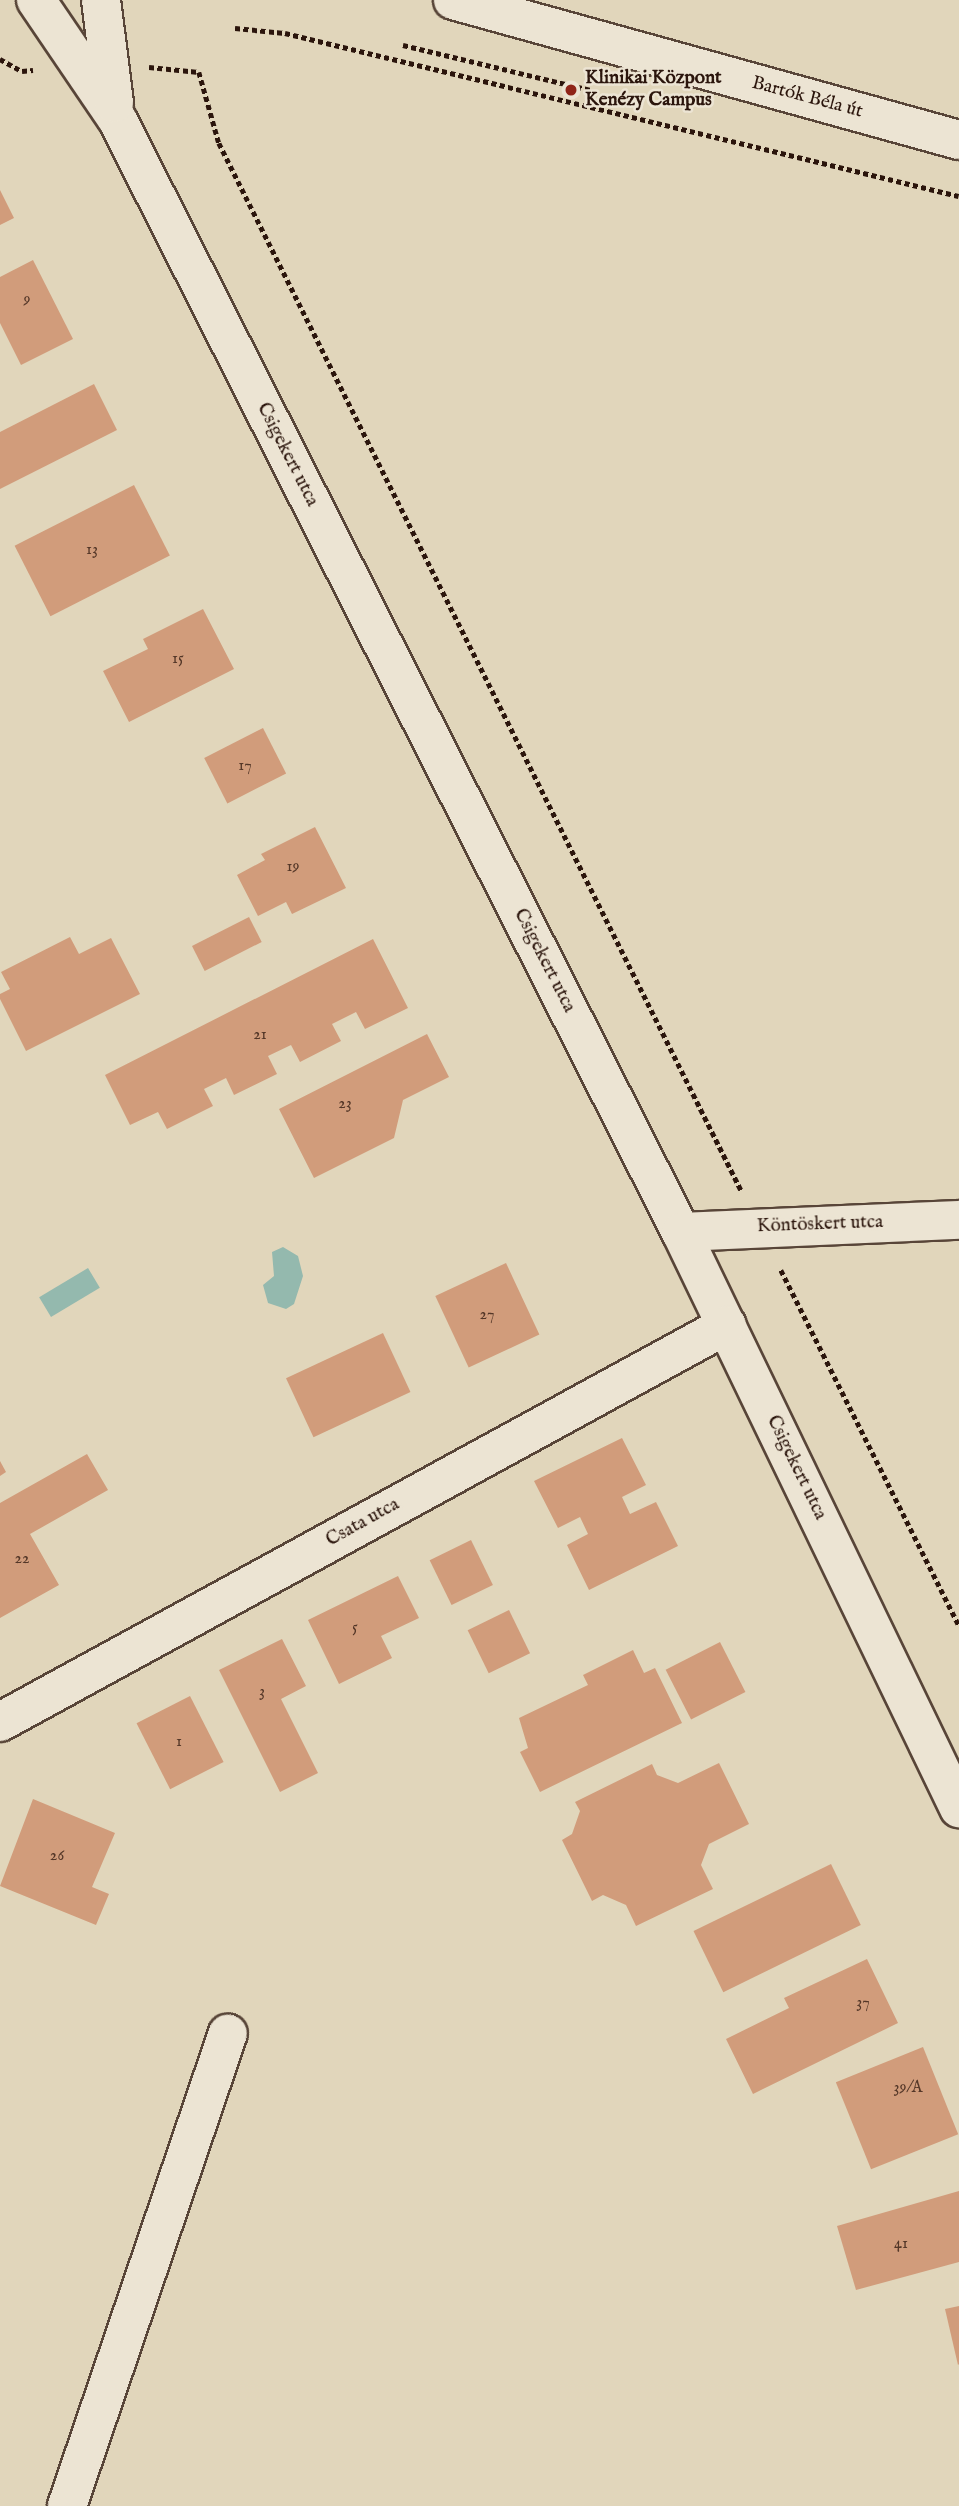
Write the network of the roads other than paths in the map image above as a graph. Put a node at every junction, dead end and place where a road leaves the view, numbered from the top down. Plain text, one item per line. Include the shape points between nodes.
1 (36, 0) edge
2 (50, 0) edge
3 (77, 0) edge
4 (101, 0) edge
5 (453, 0) edge
6 (117, 119) junction
7 (959, 140) edge
8 (959, 1220) edge
9 (681, 1232) junction
10 (727, 1325) junction
11 (0, 1722) edge
12 (959, 1808) edge
13 (228, 2034) dead end
14 (67, 2506) edge

1 - 6 street
2 - 3 street
4 - 6 street
5 - 7 street, Bartók Béla út
6 - 9 street, Csigekert utca
8 - 9 street, Köntöskert utca
9 - 10 street, Csigekert utca
10 - 11 street, Csata utca
10 - 12 street, Csigekert utca
13 - 14 street

